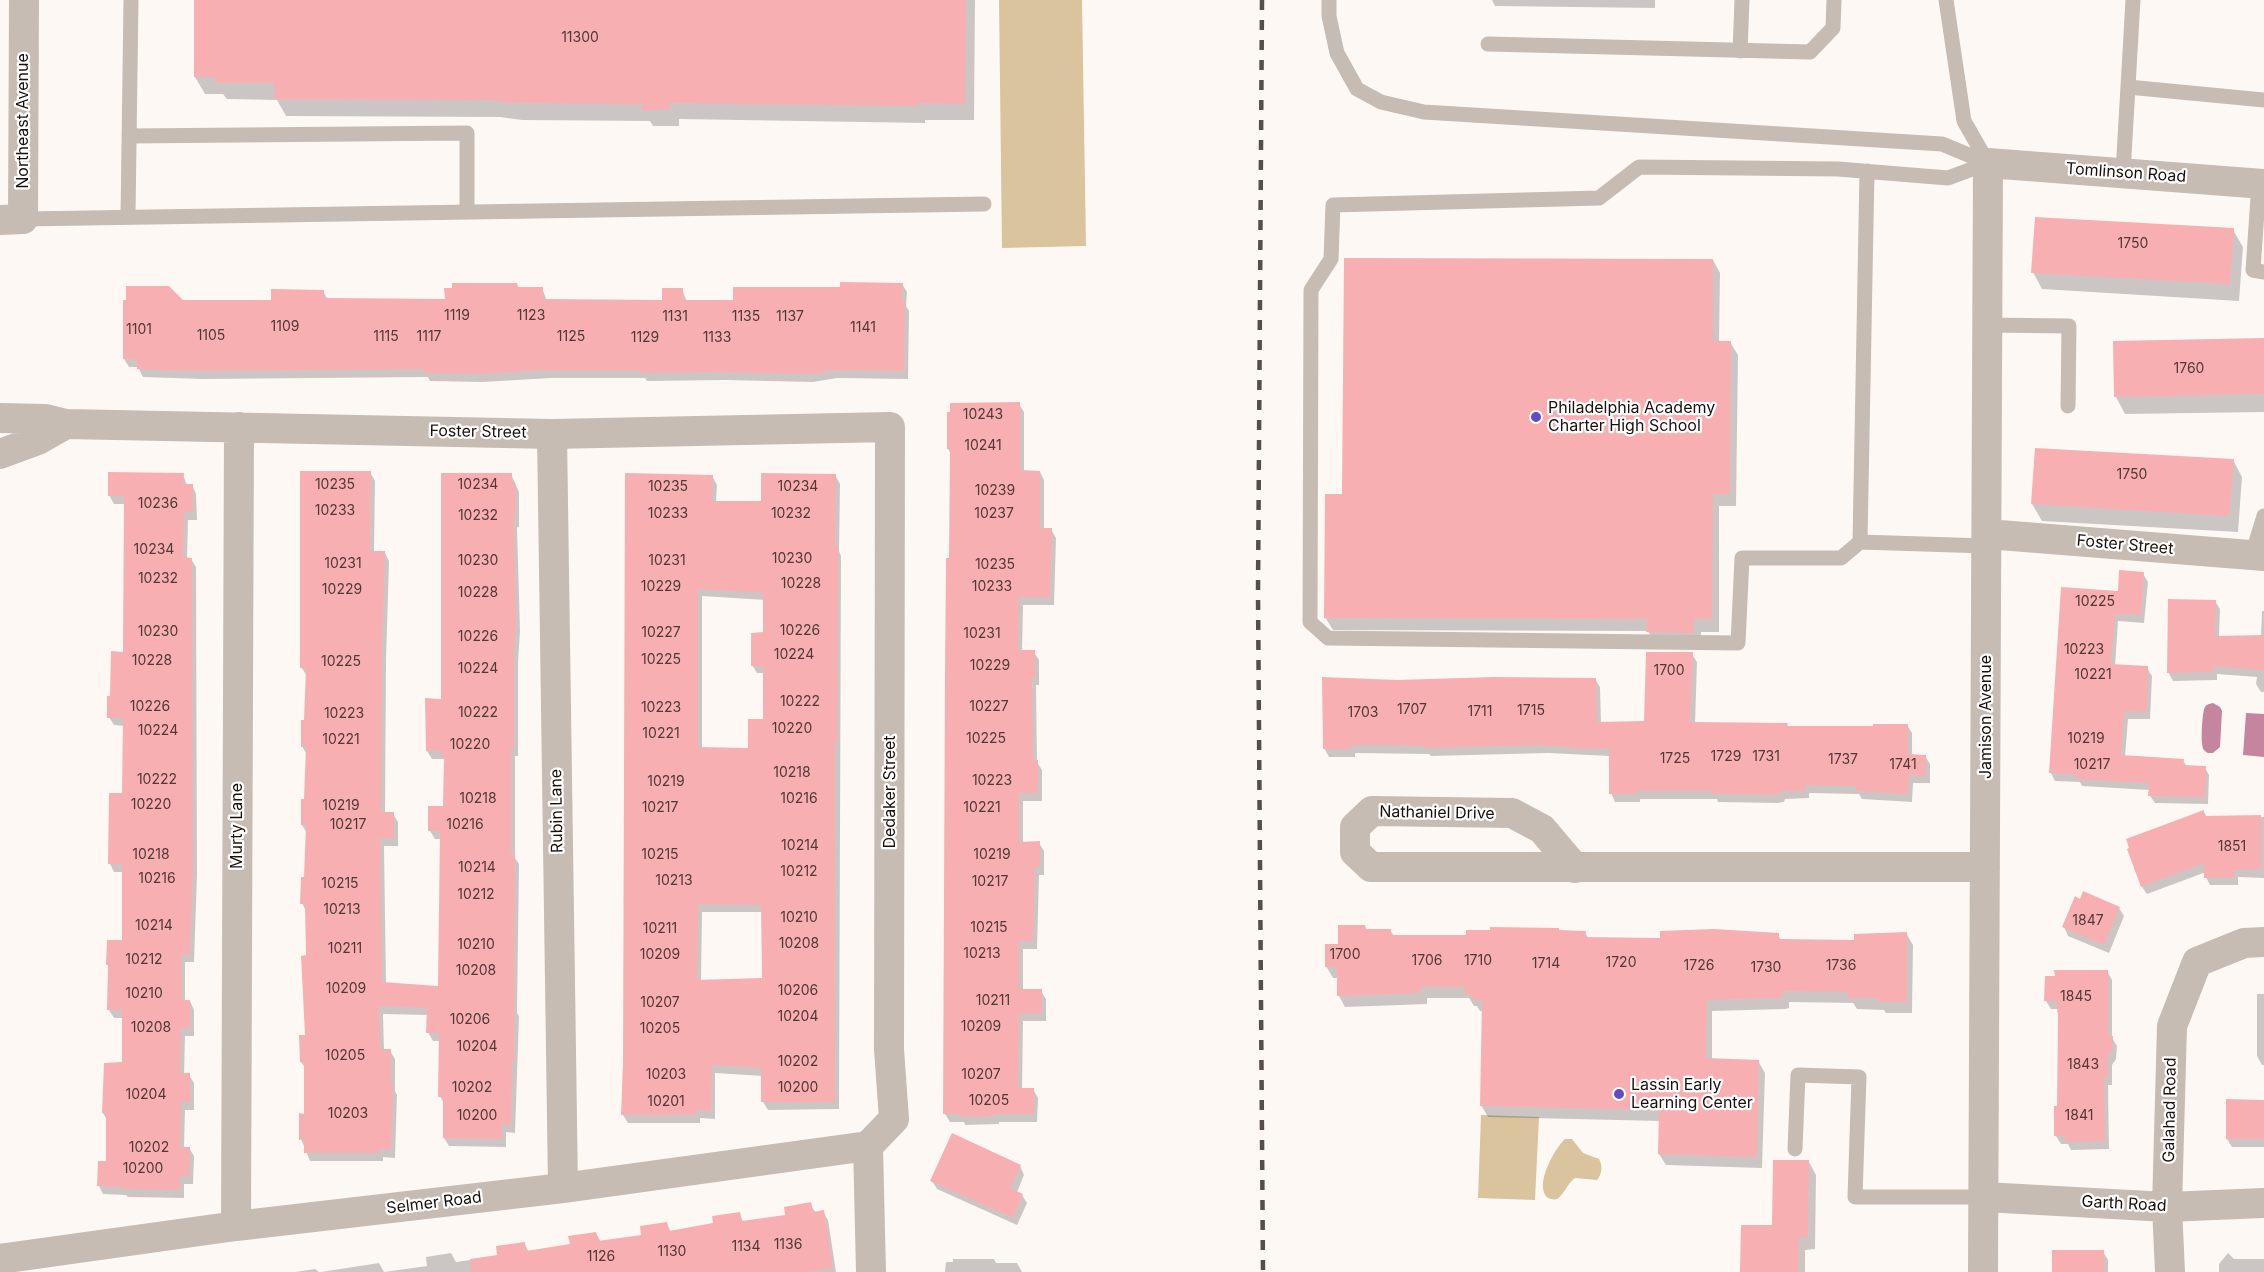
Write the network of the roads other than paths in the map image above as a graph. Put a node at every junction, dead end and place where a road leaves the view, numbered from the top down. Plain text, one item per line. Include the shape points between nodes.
1 (24, 0) edge
2 (131, 0) edge
3 (1329, 0) edge
4 (1742, 0) edge
5 (1834, 0) edge
6 (1933, 0) edge
7 (2133, 0) edge
8 (1946, 5) edge
9 (1488, 44) dead end
10 (1740, 51) junction
11 (2128, 87) junction
12 (2264, 100) edge
13 (129, 136) junction
14 (1988, 163) junction
15 (1867, 171) junction
16 (2123, 173) junction
17 (2262, 184) edge
18 (984, 204) dead end
19 (467, 212) junction
20 (128, 217) junction
21 (11, 220) edge
22 (2264, 272) edge
23 (1987, 325) junction
24 (2068, 406) dead end
25 (0, 418) edge
26 (66, 424) junction
27 (239, 427) junction
28 (890, 427) joint
29 (552, 434) junction
30 (0, 454) edge
31 (2264, 516) edge
32 (1987, 540) junction
33 (1860, 542) junction
34 (2258, 556) edge
35 (1985, 867) junction
36 (1575, 868) junction
37 (2264, 942) edge
38 (868, 1146) junction
39 (1795, 1149) dead end
40 (563, 1188) junction
41 (1984, 1197) junction
42 (2264, 1203) edge
43 (2167, 1207) junction
44 (236, 1226) junction
45 (0, 1259) edge
46 (871, 1272) edge
47 (1983, 1272) edge
48 (2170, 1272) edge

1 - 21 street, Northeast Avenue
2 - 13 lane
3 - 14 lane via 1337,53 1357,89 1381,102 1424,112 1942,144
4 - 10 lane
5 - 10 lane via 1833,28 1810,52
6 - 8 lane
7 - 11 lane
8 - 14 lane via 1964,121
9 - 10 lane
11 - 12 lane
11 - 16 lane
13 - 19 lane via 467,133
13 - 20 lane
14 - 15 lane via 1948,177
14 - 16 street, Tomlinson Road
14 - 23 street, Jamison Avenue
15 - 33 lane
15 - 33 lane via 1639,167 1599,198 1333,205 1331,259 1311,290 1310,622 1329,638 1738,643 1742,558 1841,558
16 - 17 street, Tomlinson Road
17 - 22 lane via 2253,270
18 - 19 lane
19 - 20 lane
20 - 21 lane
23 - 24 lane via 2069,327
23 - 32 street, Jamison Avenue
25 - 26 street, Foster Street via 46,419
26 - 27 street, Foster Street
26 - 30 street
27 - 29 street, Foster Street
27 - 44 street, Murty Lane
28 - 29 street, Foster Street
28 - 38 street, Dedaker Street via 889,1049 894,1119
29 - 40 street, Rubin Lane
31 - 34 lane
32 - 33 lane
32 - 34 street, Foster Street
32 - 35 street, Jamison Avenue
35 - 36 street, Nathaniel Drive
35 - 41 street, Jamison Avenue
36 - 36 street, Nathaniel Drive via 1371,867 1355,852 1355,827 1372,812 1512,813 1542,829
37 - 43 street, Galahad Road via 2244,943 2197,962 2172,1026
38 - 40 street, Selmer Road
38 - 46 street
39 - 41 lane via 1798,1075 1859,1077 1855,1197
40 - 44 street, Selmer Road
41 - 43 street, Garth Road
41 - 47 street, Jamison Avenue
42 - 43 street, Garth Road
43 - 48 street, Galahad Road
44 - 45 street, Selmer Road

